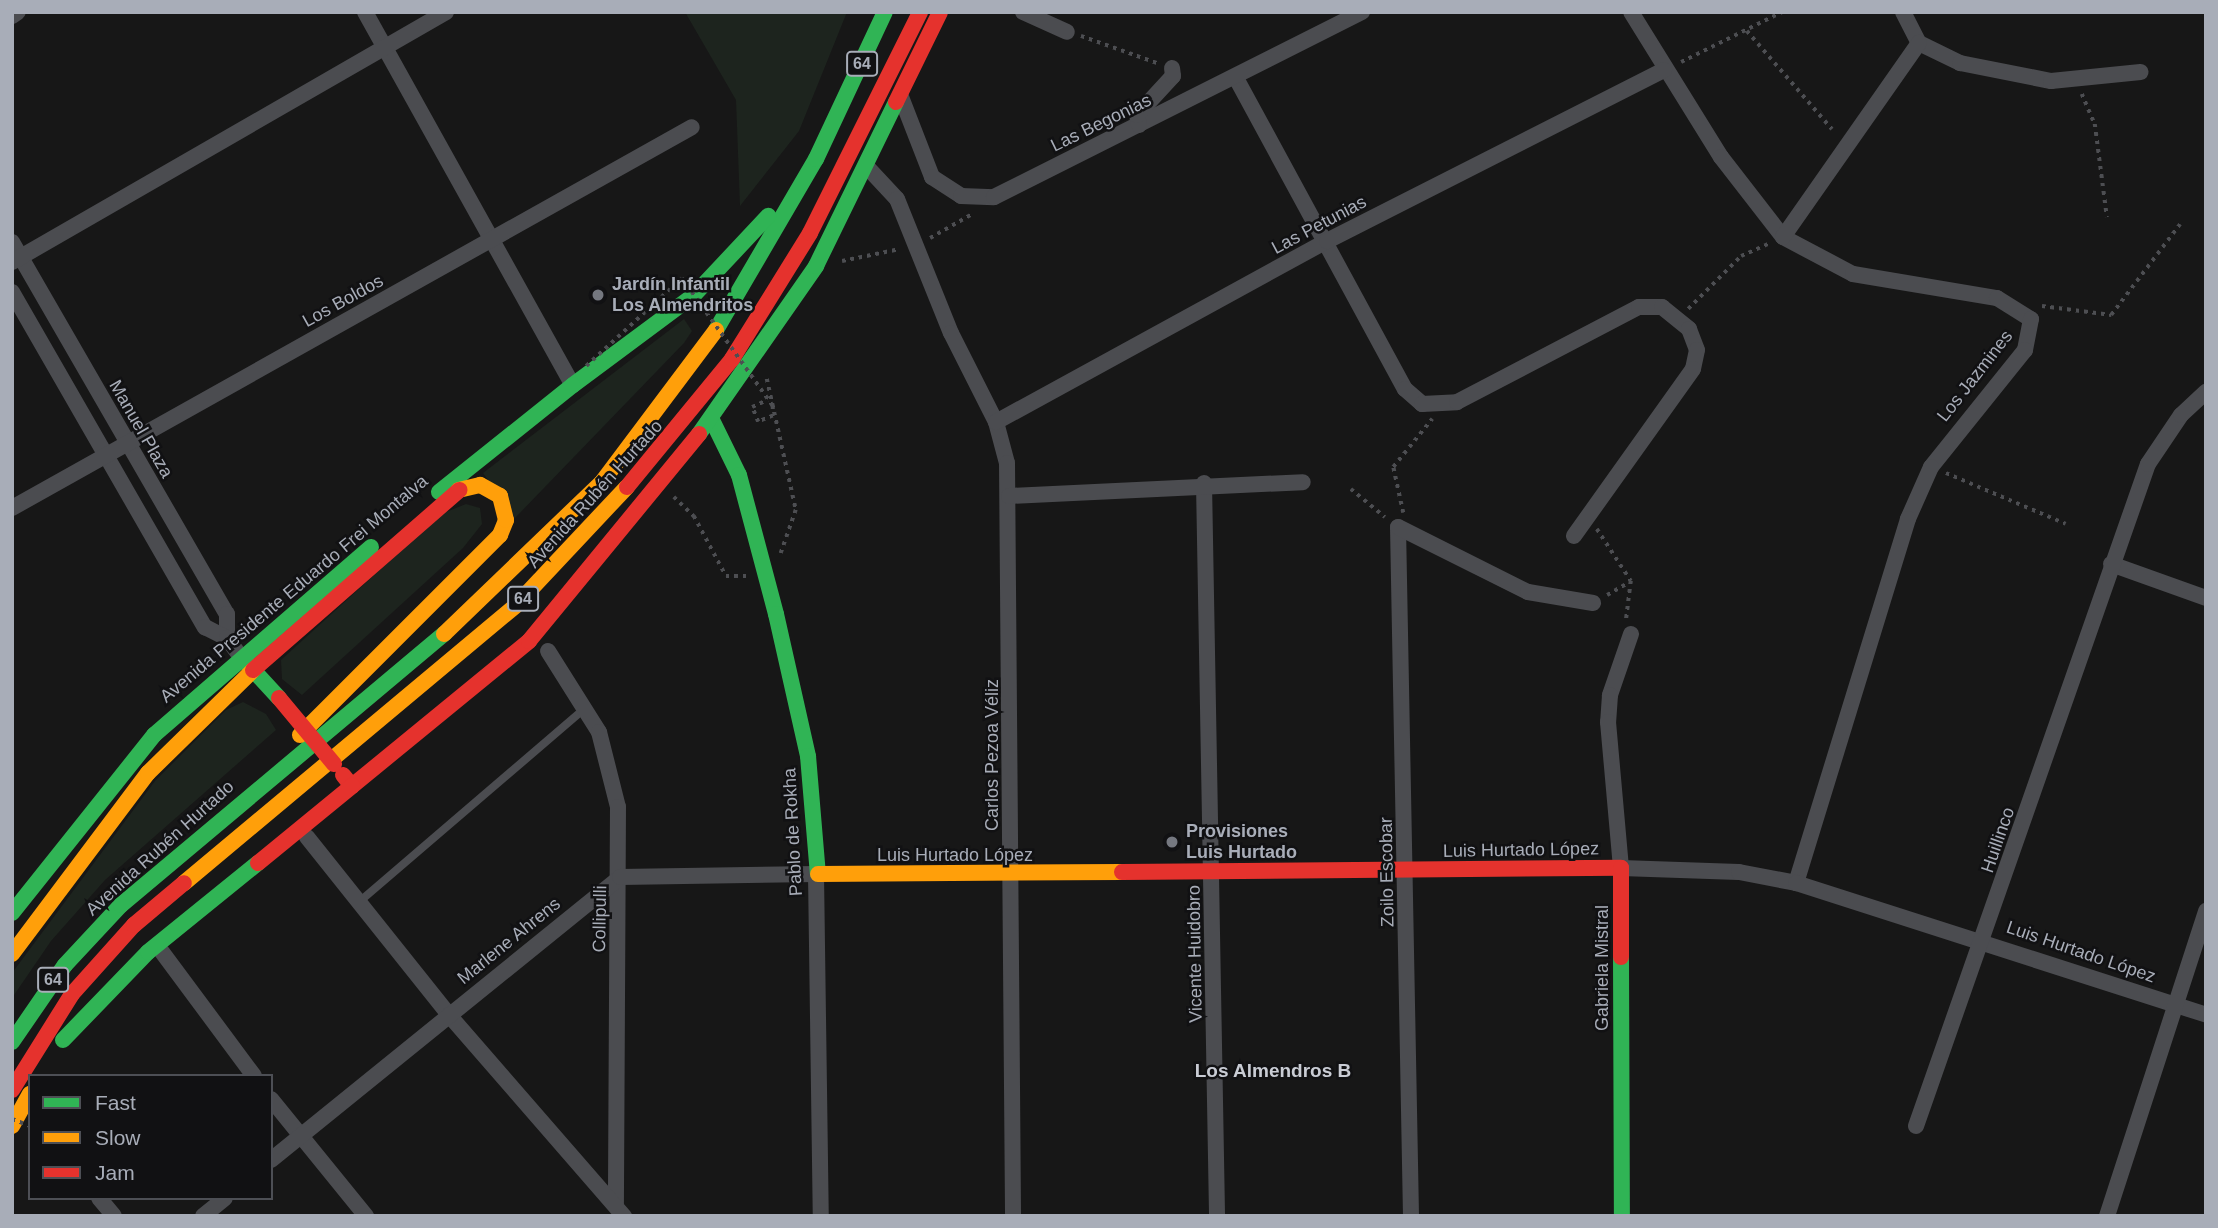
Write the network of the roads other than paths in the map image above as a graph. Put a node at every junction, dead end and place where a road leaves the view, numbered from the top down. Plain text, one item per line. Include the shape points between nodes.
1 (18, 12) edge
2 (365, 12) edge
3 (446, 12) edge
4 (885, 12) edge
5 (920, 12) edge
6 (940, 12) edge
7 (1023, 12) edge
8 (1342, 12) edge
9 (1362, 12) edge
10 (1631, 12) edge
11 (1903, 12) edge
12 (12, 16) edge
13 (1332, 28) junction
14 (1067, 32) road end
15 (1919, 43) junction
16 (386, 50) junction
17 (1172, 68) road end
18 (1664, 70) junction
19 (2141, 72) dead end
20 (1236, 78) junction
21 (901, 97) junction
22 (839, 116) junction
23 (1139, 125) junction
24 (692, 127) dead end
25 (868, 168) junction
26 (1783, 237) junction
27 (492, 239) junction
28 (1327, 241) junction
29 (12, 242) edge
30 (17, 260) edge
31 (12, 292) edge
32 (573, 385) junction
33 (2206, 392) edge
34 (712, 420) junction
35 (996, 422) junction
36 (127, 445) junction
37 (104, 458) junction
38 (1303, 482) dead end
39 (1204, 483) junction
40 (1009, 496) junction
41 (12, 508) edge
42 (1574, 536) dead end
43 (2111, 564) junction
44 (2206, 598) edge
45 (1593, 603) road end
46 (1631, 634) road end
47 (227, 638) junction
48 (548, 651) dead end
49 (240, 656) junction
50 (253, 670) junction
51 (588, 707) junction
52 (264, 782) junction
53 (352, 786) junction
54 (307, 837) dead end
55 (1621, 868) junction
56 (1407, 871) junction
57 (816, 874) junction
58 (1012, 874) junction
59 (1214, 874) junction
60 (620, 877) junction
61 (1796, 883) junction
62 (359, 902) junction
63 (2206, 911) edge
64 (12, 913) edge
65 (1984, 939) junction
66 (162, 952) dead end
67 (12, 954) edge
68 (2179, 1006) junction
69 (449, 1015) junction
70 (2206, 1015) edge
71 (12, 1042) edge
72 (42, 1074) edge
73 (253, 1074) edge
74 (12, 1090) edge
75 (28, 1098) edge
76 (273, 1102) edge
77 (12, 1126) edge
78 (1916, 1126) dead end
79 (300, 1137) junction
80 (273, 1158) edge
81 (101, 1200) edge
82 (223, 1200) edge
83 (620, 1211) edge
84 (114, 1216) edge
85 (204, 1216) edge
86 (366, 1216) edge
87 (821, 1216) edge
88 (1013, 1216) edge
89 (1217, 1216) edge
90 (1411, 1216) edge
91 (1622, 1216) edge
92 (2107, 1216) edge

1 - 12 street
2 - 16 street
3 - 16 street
4 - 22 main road, Avenida Rubén Hurtado / 64
5 - 74 main road, Avenida Rubén Hurtado / 64 via 810,233 738,349 658,455 516,606 125,934 72,994
6 - 21 main road
7 - 14 street
8 - 13 street
9 - 13 street, Las Begonias
10 - 18 street, Los Jazmines
11 - 15 street
13 - 20 street, Las Begonias
15 - 19 street via 1959,63 2018,78 2076,80
15 - 26 street
16 - 27 street
16 - 30 street
17 - 23 street via 1173,76 1137,115
18 - 26 street, Los Jazmines
18 - 28 street, Las Petunias
20 - 23 street, Las Begonias
20 - 28 street
21 - 23 street, Las Begonias via 932,177 944,189 977,199
21 - 25 main road
22 - 32 main road, Avenida Presidente Eduardo Frei Montalva via 741,250 655,327
22 - 52 main road, Avenida Rubén Hurtado / 64 via 706,348 602,482 486,599
24 - 27 street, Los Boldos
25 - 34 main road via 808,281
25 - 35 street, Carlos Pezoa Véliz via 897,200 951,333
26 - 61 street, Los Jazmines via 1853,274 1950,288 2023,309 2032,329 2025,350 1931,467 1891,570
27 - 32 street
27 - 36 street, Los Boldos
28 - 35 street, Las Petunias
28 - 42 street via 1405,389 1422,404 1442,407 1639,307 1662,307 1678,317 1694,340 1693,369
29 - 30 street, Manuel Plaza
30 - 36 street, Manuel Plaza
31 - 37 street, Manuel Plaza
32 - 49 main road, Avenida Presidente Eduardo Frei Montalva
33 - 43 street, Huillinco via 2181,415 2148,464
34 - 53 main road via 529,641
34 - 57 main road, Pablo de Rokha via 735,464 761,554 808,756
35 - 40 street, Carlos Pezoa Véliz
36 - 37 street, Los Boldos
36 - 47 street, Manuel Plaza via 227,614
37 - 41 street, Los Boldos
37 - 47 street, Manuel Plaza via 205,627
38 - 39 street
39 - 40 street
39 - 59 street, Vicente Huidobro
40 - 58 street, Carlos Pezoa Véliz
43 - 44 street
43 - 65 street, Huillinco
45 - 56 street, Zoilo Escobar via 1528,592 1398,527
46 - 55 street, Gabriela Mistral via 1610,695 1608,722
47 - 49 street, Manuel Plaza
48 - 51 street, Collipulli
49 - 50 main road, Manuel Plaza
49 - 64 main road, Avenida Presidente Eduardo Frei Montalva via 154,735
50 - 52 main road, Avenida Presidente Eduardo Frei Montalva via 457,490 480,485 500,496 506,520 500,535 328,703
50 - 53 main road, Manuel Plaza, bridge
50 - 67 main road, Avenida Presidente Eduardo Frei Montalva via 148,773
51 - 60 street, Collipulli via 614,785
51 - 62 lane
52 - 71 main road, Avenida Rubén Hurtado / 64 via 101,924 46,989
53 - 72 main road via 120,978 72,1027
54 - 62 street
55 - 56 main road, Luis Hurtado López
55 - 61 street, Luis Hurtado López via 1740,872
55 - 91 main road, Gabriela Mistral
56 - 59 main road, Luis Hurtado López
56 - 90 street, Zoilo Escobar
57 - 58 main road, Luis Hurtado López
57 - 60 street
57 - 87 street, Pablo de Rokha
58 - 59 main road, Luis Hurtado López
58 - 88 street, Carlos Pezoa Véliz
59 - 89 street, Vicente Huidobro
60 - 69 street, Marlene Ahrens
60 - 83 street, Collipulli
61 - 65 street, Luis Hurtado López
62 - 69 street
63 - 68 street
65 - 68 street, Luis Hurtado López
65 - 78 street, Huillinco
66 - 73 street
68 - 70 street, Luis Hurtado López
68 - 92 street
69 - 79 street, Marlene Ahrens
69 - 83 street
75 - 77 main road
76 - 79 street
79 - 80 street, Marlene Ahrens
79 - 86 street
81 - 84 street
82 - 85 street

